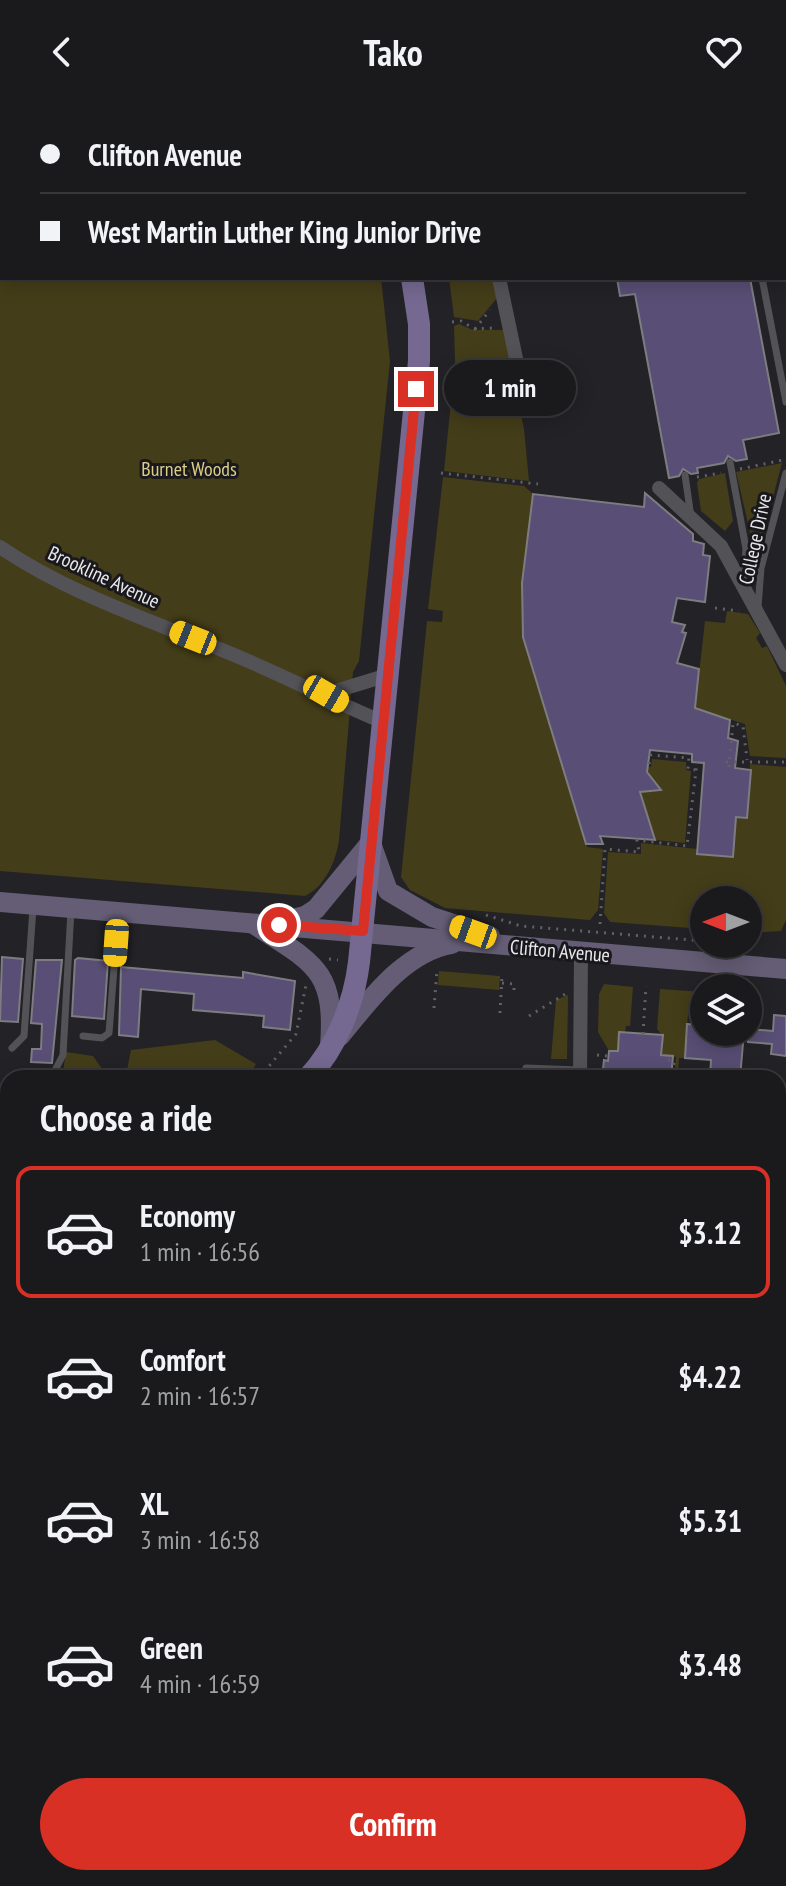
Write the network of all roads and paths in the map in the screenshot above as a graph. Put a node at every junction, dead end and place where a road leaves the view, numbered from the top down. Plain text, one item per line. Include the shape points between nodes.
1 (412, 280) edge
2 (500, 280) edge
3 (762, 280) edge
4 (503, 294) junction
5 (452, 322) dead end
6 (509, 328) junction
7 (475, 329) junction
8 (518, 368) dead end
9 (786, 402) edge
10 (783, 460) dead end
11 (730, 462) dead end
12 (737, 470) dead end
13 (441, 473) dead end
14 (786, 473) edge
15 (714, 474) dead end
16 (685, 477) joint
17 (538, 484) dead end
18 (659, 488) dead end
19 (691, 517) junction
20 (0, 547) edge
21 (743, 581) junction
22 (715, 608) dead end
23 (740, 611) dead end
24 (758, 612) junction
25 (786, 665) edge
26 (388, 675) junction
27 (326, 694) junction
28 (383, 722) junction
29 (747, 760) junction
30 (697, 762) dead end
31 (786, 762) edge
32 (649, 764) dead end
33 (695, 770) junction
34 (371, 842) junction
35 (0, 902) edge
36 (34, 905) junction
37 (71, 908) junction
38 (118, 912) junction
39 (497, 916) dead end
40 (252, 923) junction
41 (600, 924) dead end
42 (363, 931) junction
43 (690, 940) edge
44 (465, 943) junction
45 (532, 948) junction
46 (581, 952) junction
47 (329, 959) dead end
48 (338, 960) dead end
49 (786, 969) edge
50 (437, 970) dead end
51 (502, 975) dead end
52 (307, 980) dead end
53 (502, 983) junction
54 (646, 986) dead end
55 (514, 991) dead end
56 (570, 991) dead end
57 (434, 1008) dead end
58 (500, 1013) dead end
59 (529, 1016) dead end
60 (643, 1034) dead end
61 (83, 1036) dead end
62 (12, 1048) dead end
63 (330, 1048) junction
64 (597, 1055) dead end
65 (608, 1056) dead end
66 (668, 1060) dead end
67 (526, 1068) dead end
68 (55, 1070) edge
69 (266, 1070) edge
70 (314, 1070) edge
71 (544, 1070) edge
72 (580, 1070) edge
73 (673, 1070) edge

1 - 26 main road via 419,361
2 - 4 street
3 - 9 lane
4 - 6 street
4 - 7 path
5 - 7 path
6 - 7 path
6 - 8 street
10 - 12 path
11 - 21 lane via 746,549
13 - 17 path
14 - 24 lane, College Drive via 761,568
15 - 16 path
16 - 19 lane
18 - 19 street
19 - 21 street via 721,546
20 - 27 street, Brookline Avenue via 106,603
21 - 24 street
22 - 23 path
24 - 25 street
26 - 27 street
26 - 28 main road
27 - 28 street, Brookline Avenue
28 - 34 main road
29 - 29 path via 728,764 733,723 743,726
29 - 31 path
30 - 33 path
32 - 33 path via 651,755 689,758 688,769
33 - 41 path via 687,846 637,840 639,852 605,849
34 - 40 main road via 316,909 290,921
34 - 42 main road
34 - 45 main road via 383,884 399,899 432,917
35 - 36 main road, Clifton Avenue
36 - 37 main road, Clifton Avenue
36 - 62 lane via 24,1036
37 - 38 main road, Clifton Avenue
37 - 68 lane via 63,1055
38 - 40 main road, Clifton Avenue
38 - 61 lane via 109,1033 102,1038
39 - 43 path via 521,926
40 - 42 main road, Clifton Avenue
40 - 63 main road via 317,968 329,1002
42 - 44 main road, Clifton Avenue
42 - 63 main road via 352,997
44 - 45 main road, Clifton Avenue
44 - 63 main road via 434,948 409,963
45 - 46 main road, Clifton Avenue
46 - 49 main road, Clifton Avenue
46 - 72 street
47 - 48 path
50 - 57 path
51 - 53 path
52 - 69 path via 296,1034
53 - 55 path via 514,984
53 - 58 path
54 - 60 path
56 - 59 path
63 - 70 main road
64 - 65 path
66 - 73 path via 674,1061
67 - 71 lane

